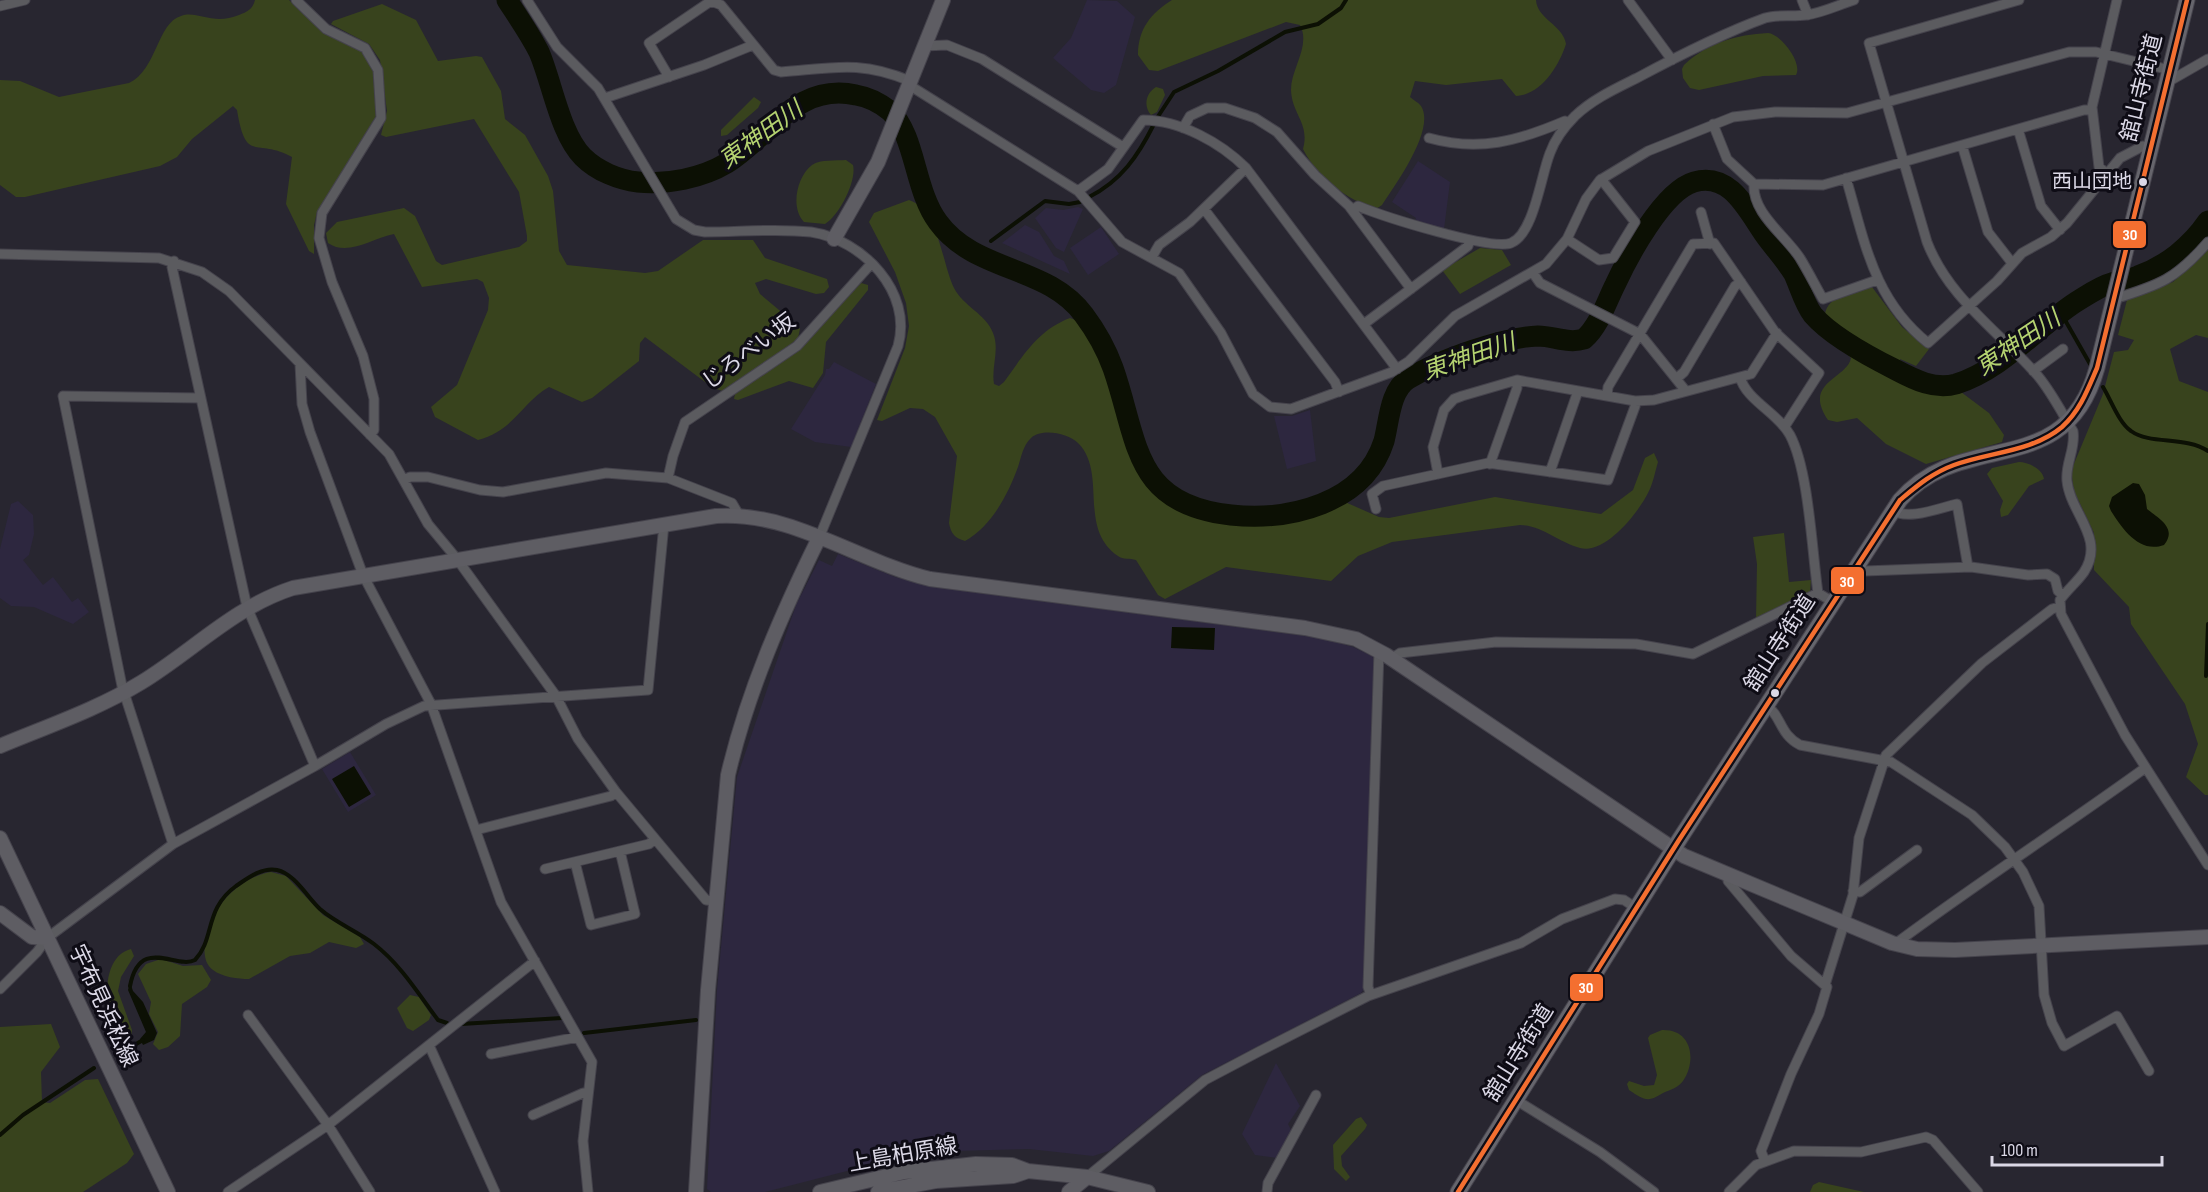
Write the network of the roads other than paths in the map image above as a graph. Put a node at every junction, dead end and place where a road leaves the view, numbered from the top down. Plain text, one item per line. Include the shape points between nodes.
1 (25, 0) edge
2 (296, 0) edge
3 (526, 0) edge
4 (943, 0) edge
5 (1628, 0) edge
6 (1802, 0) edge
7 (1854, 0) edge
8 (2019, 0) edge
9 (2117, 0) edge
10 (2187, 0) edge
11 (705, 1) edge
12 (0, 6) edge
13 (1808, 15) junction
14 (753, 45) junction
15 (924, 46) junction
16 (2103, 54) junction
17 (2208, 59) edge
18 (1672, 60) junction
19 (2169, 74) junction
20 (669, 77) junction
21 (910, 83) junction
22 (604, 98) junction
23 (1886, 102) junction
24 (2092, 110) junction
25 (1568, 123) junction
26 (1713, 124) junction
27 (1183, 128) junction
28 (2018, 129) junction
29 (1429, 138) dead end
30 (1962, 145) junction
31 (1124, 147) junction
32 (2151, 148) junction
33 (1903, 162) junction
34 (1246, 168) junction
35 (2106, 173) junction
36 (1846, 178) junction
37 (1601, 179) junction
38 (1754, 184) junction
39 (1078, 191) junction
40 (1204, 209) junction
41 (1352, 210) junction
42 (1701, 212) dead end
43 (2060, 231) junction
44 (834, 239) junction
45 (1567, 239) junction
46 (1470, 240) junction
47 (2208, 242) edge
48 (1710, 244) junction
49 (0, 254) edge
50 (1152, 257) junction
51 (174, 261) junction
52 (2012, 263) junction
53 (871, 264) junction
54 (1533, 273) junction
55 (1877, 280) junction
56 (1741, 282) junction
57 (1411, 289) junction
58 (2115, 294) junction
59 (1969, 305) junction
60 (1364, 324) junction
61 (1776, 333) junction
62 (1640, 334) junction
63 (2063, 349) dead end
64 (300, 364) junction
65 (1397, 369) junction
66 (2033, 371) junction
67 (1740, 377) junction
68 (1676, 379) junction
69 (1517, 380) junction
70 (1685, 390) junction
71 (1578, 391) junction
72 (1339, 392) junction
73 (1607, 396) junction
74 (201, 398) junction
75 (1637, 401) junction
76 (2068, 423) junction
77 (1785, 426) junction
78 (370, 435) junction
79 (1490, 464) junction
80 (1550, 472) junction
81 (1438, 474) junction
82 (668, 478) junction
83 (404, 480) junction
84 (1376, 509) dead end
85 (1892, 510) junction
86 (739, 515) junction
87 (664, 524) junction
88 (819, 538) junction
89 (457, 559) junction
90 (1856, 566) junction
91 (1968, 567) junction
92 (363, 575) junction
93 (1818, 593) junction
94 (2063, 595) junction
95 (1833, 602) junction
96 (247, 607) junction
97 (2059, 607) junction
98 (1385, 655) junction
99 (124, 693) junction
100 (556, 696) junction
101 (431, 704) junction
102 (1766, 705) junction
103 (0, 746) edge
104 (1884, 759) junction
105 (315, 766) junction
106 (2145, 768) junction
107 (616, 792) junction
108 (476, 830) junction
109 (0, 838) edge
110 (655, 839) junction
111 (172, 844) junction
112 (1674, 849) junction
113 (1917, 850) dead end
114 (620, 851) junction
115 (2014, 858) junction
116 (575, 862) junction
117 (2208, 865) edge
118 (545, 869) dead end
119 (1730, 876) junction
120 (1853, 891) junction
121 (715, 901) junction
122 (1636, 908) junction
123 (0, 913) edge
124 (1846, 924) junction
125 (2208, 937) edge
126 (47, 938) junction
127 (1894, 944) junction
128 (2041, 946) junction
129 (535, 961) junction
130 (1825, 985) junction
131 (0, 989) edge
132 (1371, 995) junction
133 (248, 1015) dead end
134 (578, 1037) junction
135 (429, 1044) junction
136 (492, 1054) dead end
137 (2149, 1071) dead end
138 (588, 1094) junction
139 (1316, 1095) dead end
140 (1516, 1100) junction
141 (533, 1115) dead end
142 (328, 1125) junction
143 (1764, 1161) junction
144 (1028, 1171) junction
145 (1087, 1177) junction
146 (168, 1192) edge
147 (228, 1192) edge
148 (370, 1192) edge
149 (495, 1192) edge
150 (588, 1192) edge
151 (696, 1192) edge
152 (820, 1192) edge
153 (878, 1192) edge
154 (1069, 1192) edge
155 (1148, 1192) edge
156 (1267, 1192) edge
157 (1458, 1192) edge
158 (1654, 1192) edge
159 (1729, 1192) edge
160 (1978, 1192) edge

1 - 12 street
2 - 78 street via 326,29 365,48 378,70 381,118 322,213 319,238 373,391 374,430
3 - 22 street via 554,42
4 - 15 street
5 - 18 street
6 - 13 street
7 - 13 street
8 - 23 street via 1869,43
9 - 16 street
10 - 19 main road, 舘山寺街道
11 - 14 street via 721,5
11 - 20 street via 650,43
13 - 18 street via 1767,17
14 - 20 street
14 - 21 street via 769,66 781,72 854,66 878,70
15 - 21 street
15 - 31 street via 947,45 982,59
16 - 19 street
16 - 23 street via 2055,54
16 - 24 street
17 - 19 street via 2174,80
18 - 25 street via 1595,99
19 - 32 main road, 舘山寺街道
20 - 22 street
21 - 39 street
21 - 44 street via 869,180
22 - 44 street via 676,219 694,230 804,232
23 - 26 street via 1846,113 1762,113
23 - 33 street
24 - 28 street
24 - 35 street via 2099,167
25 - 29 street via 1492,145 1465,146
25 - 46 street via 1551,150 1532,214 1520,237 1508,245
26 - 37 street via 1648,151
26 - 38 street via 1727,159
27 - 31 street via 1143,120
27 - 34 street via 1226,151
27 - 41 street via 1190,116 1207,108 1225,108 1255,118 1287,140 1315,175
28 - 30 street
28 - 43 street via 2042,206
30 - 33 street
30 - 52 street via 1988,232
31 - 39 street via 1100,177
32 - 35 street via 2143,146 2127,153
32 - 58 main road, 舘山寺街道
33 - 36 street
33 - 59 street via 1932,258 1949,285
34 - 40 street
34 - 60 street
35 - 43 street
36 - 38 street via 1814,185
36 - 55 street
37 - 45 street
37 - 45 street via 1635,222 1613,258 1599,260
38 - 55 street via 1753,194 1764,213 1798,256 1823,299
39 - 50 street via 1116,236
40 - 50 street via 1159,245
40 - 72 street
41 - 46 street via 1358,206 1393,220
41 - 57 street
42 - 48 street
43 - 52 street
44 - 53 street
45 - 54 street
46 - 57 street via 1468,246
47 - 58 street via 2171,279
48 - 56 street via 1714,243
48 - 62 street via 1693,244
49 - 51 street
50 - 72 street via 1172,267 1191,287 1261,402 1291,409
51 - 64 street via 202,272 229,291
51 - 74 street via 172,267
52 - 59 street
53 - 82 street, じろべい坂 via 796,346 685,422
53 - 88 street via 896,295 902,315 901,336
54 - 62 street via 1540,283
54 - 65 street via 1455,316
55 - 59 street via 1897,313 1928,343
56 - 61 street
56 - 68 street
57 - 60 street
58 - 76 main road, 舘山寺街道 via 2091,389
59 - 66 street
60 - 65 street
61 - 67 street via 1751,374
61 - 77 street via 1819,373
62 - 68 street
62 - 73 street via 1608,387
63 - 66 street
64 - 78 street
64 - 92 street via 302,404 309,432
65 - 72 street
66 - 76 street
67 - 70 street
67 - 77 street via 1742,385
68 - 70 street
69 - 71 street
69 - 79 street
69 - 81 street via 1462,396 1449,404 1433,447
70 - 75 street
71 - 73 street
71 - 80 street
73 - 75 street
74 - 96 street
74 - 99 street via 63,396
75 - 80 street via 1608,480
76 - 85 main road, 舘山寺街道 via 2034,444 1936,470 1907,491
76 - 94 street via 2075,441 2067,482 2092,547 2085,571
77 - 93 street via 1802,476
78 - 83 street via 389,454
79 - 80 street
79 - 81 street
81 - 84 street via 1383,486 1372,494
82 - 83 street via 606,473 503,492 428,477
82 - 86 street via 732,503
83 - 89 street via 428,524
85 - 90 main road, 舘山寺街道
85 - 91 street via 1913,514 1957,504
86 - 87 street
86 - 88 street via 773,520
87 - 89 street
87 - 100 street via 648,690
88 - 98 street via 930,579 1323,630 1356,639
88 - 121 street via 781,617 732,758 724,792
89 - 92 street
89 - 100 street
90 - 91 street via 1865,571
90 - 95 main road, 舘山寺街道
91 - 94 street via 2047,574 2055,579
92 - 96 street via 294,588
92 - 101 street
93 - 95 street
93 - 98 street via 1693,654 1636,644 1496,642
94 - 97 street
95 - 102 main road, 舘山寺街道
96 - 99 street
96 - 105 street
97 - 104 street via 1982,663
97 - 106 street
98 - 112 street
98 - 132 street via 1368,969
99 - 103 street
99 - 111 street
100 - 101 street
100 - 107 street via 578,739
101 - 105 street via 386,724
101 - 108 street
102 - 104 street via 1774,711 1784,733 1800,745
102 - 112 main road, 舘山寺街道
104 - 115 street via 1972,815
104 - 120 street via 1857,846
105 - 111 street
106 - 115 street
106 - 117 street
107 - 108 street
107 - 110 street
108 - 129 street via 501,902
109 - 126 street, 宇布見浜松線
110 - 114 street
110 - 121 street via 706,900
111 - 126 street
112 - 119 street
112 - 122 main road, 舘山寺街道
113 - 120 street via 1860,892
114 - 116 street
114 - 116 street via 636,914 602,923 591,925
115 - 127 street
115 - 128 street via 2039,906
116 - 118 street
119 - 124 street
119 - 130 street via 1728,882 1784,949
120 - 124 street
121 - 151 street
122 - 132 street via 1615,899 1562,919 1521,943
122 - 140 main road, 舘山寺街道
123 - 126 street via 32,937
124 - 127 street
124 - 130 street
125 - 128 street
126 - 131 street
126 - 146 street, 宇布見浜松線
127 - 128 street via 1931,950
128 - 137 street via 2045,1001 2064,1046 2117,1016
129 - 134 street
129 - 135 street
130 - 143 street via 1819,1014 1761,1151
132 - 145 street via 1205,1080
133 - 142 street
134 - 136 street
134 - 138 street via 592,1062
135 - 142 street
135 - 149 street
138 - 141 street
138 - 150 street via 583,1140
139 - 156 street via 1268,1183
140 - 157 main road, 舘山寺街道
140 - 158 street via 1600,1152
142 - 147 street
142 - 148 street
143 - 159 street
143 - 160 street via 1798,1150 1861,1152 1926,1137 1934,1140
144 - 145 street, 上島柏原線
144 - 152 street, 上島柏原線 via 1012,1165 940,1167 889,1174
144 - 153 street, 上島柏原線
145 - 154 street
145 - 155 street, 上島柏原線

